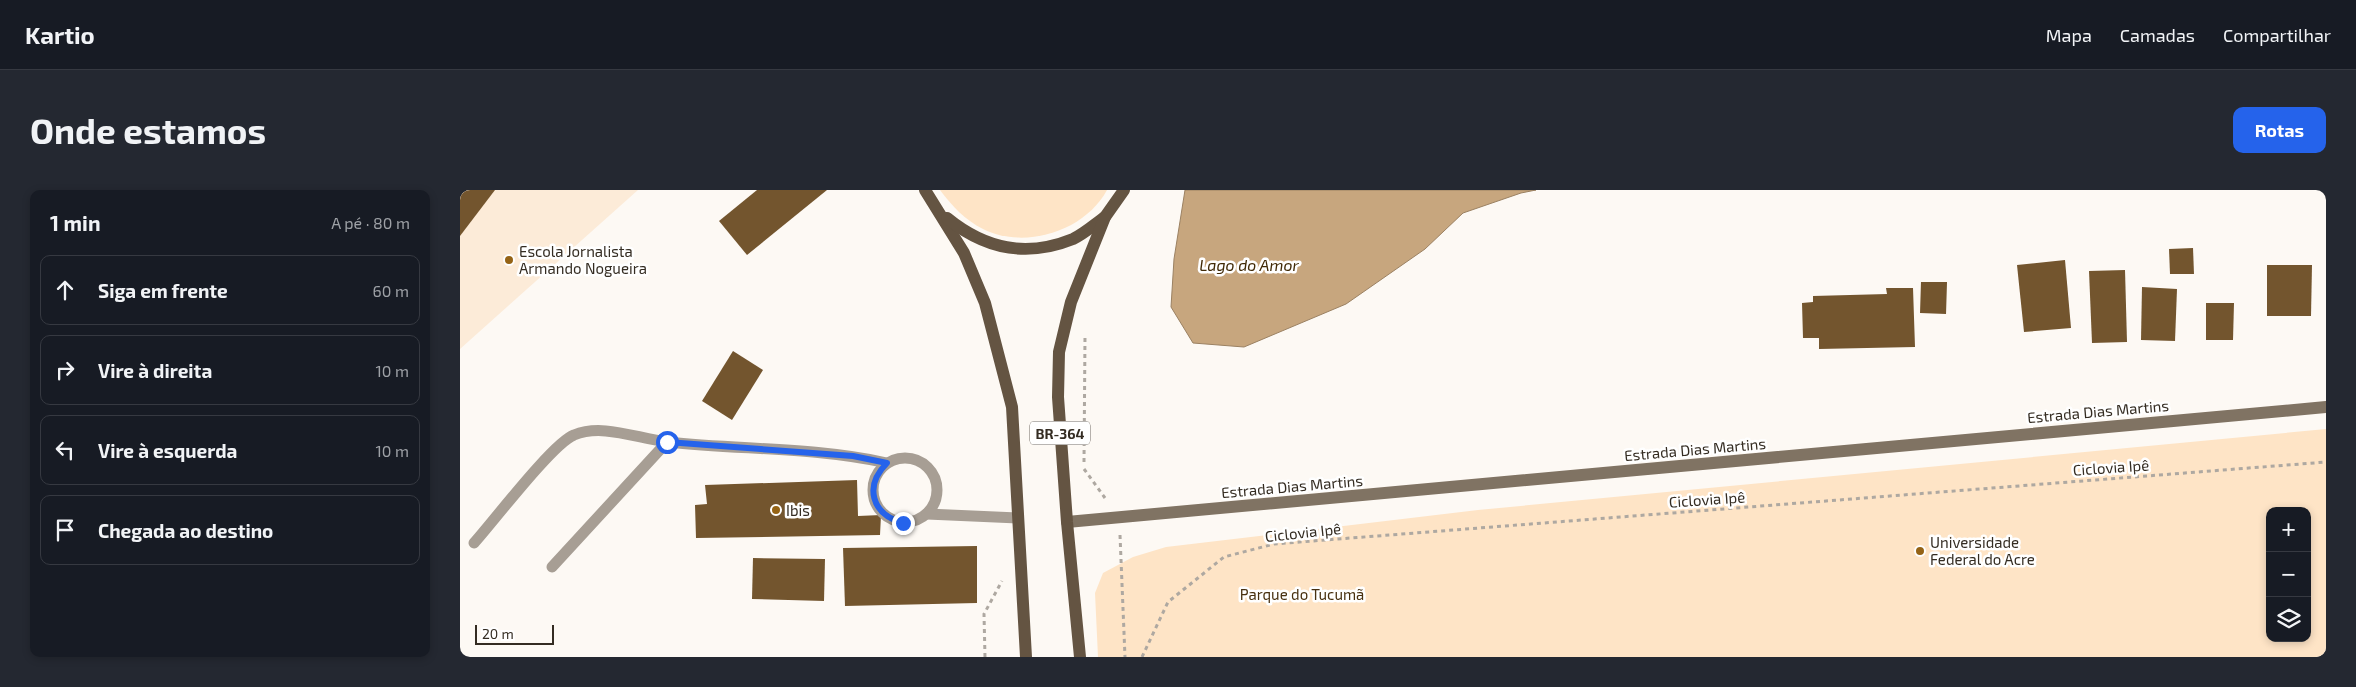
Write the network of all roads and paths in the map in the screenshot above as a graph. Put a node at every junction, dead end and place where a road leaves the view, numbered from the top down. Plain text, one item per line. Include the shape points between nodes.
1 (925, 190) edge
2 (1124, 190) edge
3 (938, 210) junction
4 (1105, 217) junction
5 (1085, 329) dead end
6 (2326, 407) edge
7 (667, 442) junction
8 (2326, 462) edge
9 (887, 463) junction
10 (927, 514) junction
11 (1018, 518) junction
12 (1119, 518) junction
13 (1067, 522) junction
14 (474, 543) dead end
15 (1020, 547) junction
16 (552, 567) dead end
17 (985, 657) edge
18 (1026, 657) edge
19 (1080, 657) edge
20 (1125, 657) edge
21 (1142, 657) edge

1 - 3 main road, BR-364
2 - 4 main road, BR-364
3 - 4 main road, BR-364 via 966,234 1001,248 1039,249 1074,238
3 - 11 main road, BR-364 via 964,252 985,303 997,347 1012,406
4 - 13 main road, BR-364 via 1071,302 1059,352 1058,397
5 - 12 path via 1084,469
6 - 12 street, Estrada Dias Martins
7 - 9 lane via 853,456
7 - 14 lane via 595,430 573,435 552,453
7 - 16 lane
8 - 21 path, Ciclovia Ipê via 1274,544 1224,557 1168,602
9 - 10 lane via 908,458 928,467 938,488 937,499
9 - 10 lane via 879,471 873,487 876,504 882,513 903,523 914,522
10 - 11 lane
11 - 15 main road, BR-364
12 - 13 street, Estrada Dias Martins
12 - 20 path
13 - 19 main road, BR-364
15 - 17 path via 984,614
15 - 18 main road, BR-364

